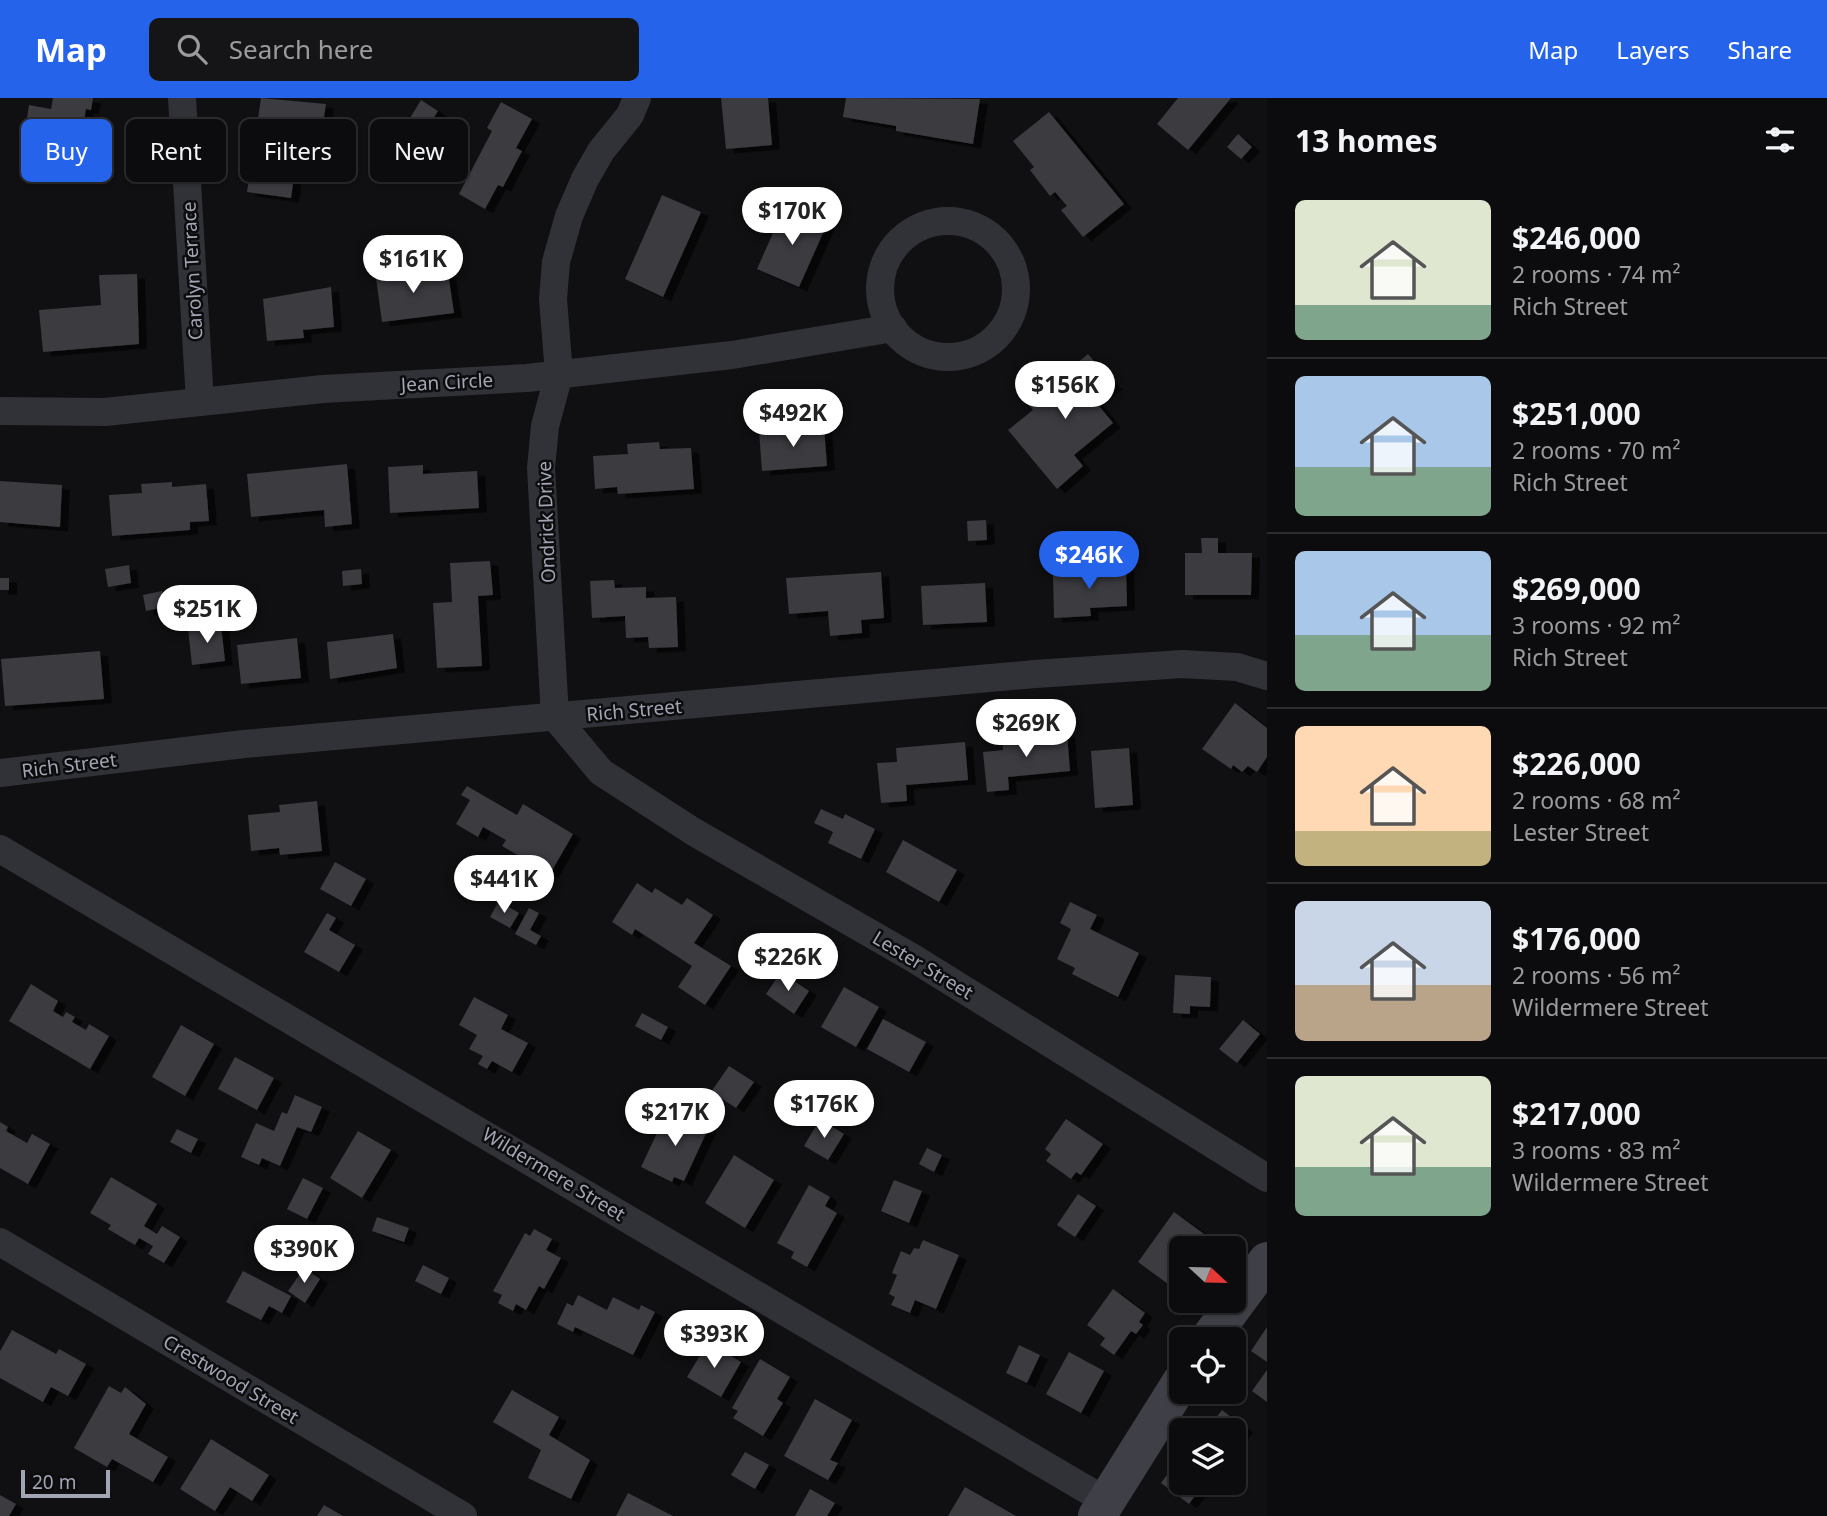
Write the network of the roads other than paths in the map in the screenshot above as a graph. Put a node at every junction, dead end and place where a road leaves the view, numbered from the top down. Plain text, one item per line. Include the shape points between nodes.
1 (182, 98) edge
2 (637, 98) edge
3 (893, 328) junction
4 (559, 374) junction
5 (200, 402) junction
6 (0, 411) edge
7 (1267, 676) edge
8 (555, 717) junction
9 (0, 773) edge
10 (0, 849) edge
11 (1267, 1178) edge
12 (0, 1242) edge
13 (1267, 1261) edge
14 (1218, 1327) edge
15 (1169, 1401) edge
16 (1102, 1509) edge
17 (463, 1516) edge

1 - 5 street, Carolyn Terrace
2 - 4 street, Ondrick Drive via 630,115 593,164 561,239 553,299
3 - 3 street via 883,308 882,276 896,246 912,232 943,221 965,223 988,233 1007,256 1016,284 1012,313 984,346 957,356 935,355 914,348
3 - 4 street, Jean Circle via 732,355
4 - 5 street, Jean Circle
4 - 8 street, Ondrick Drive via 545,426 541,468
5 - 6 street, Jean Circle via 105,412
7 - 8 street, Rich Street via 1237,667 1182,664
8 - 9 street, Rich Street via 244,744
8 - 11 street, Lester Street via 601,772 694,832 913,958
10 - 16 street, Wildermere Street
12 - 17 street, Crestwood Street
13 - 14 main road
15 - 16 main road

